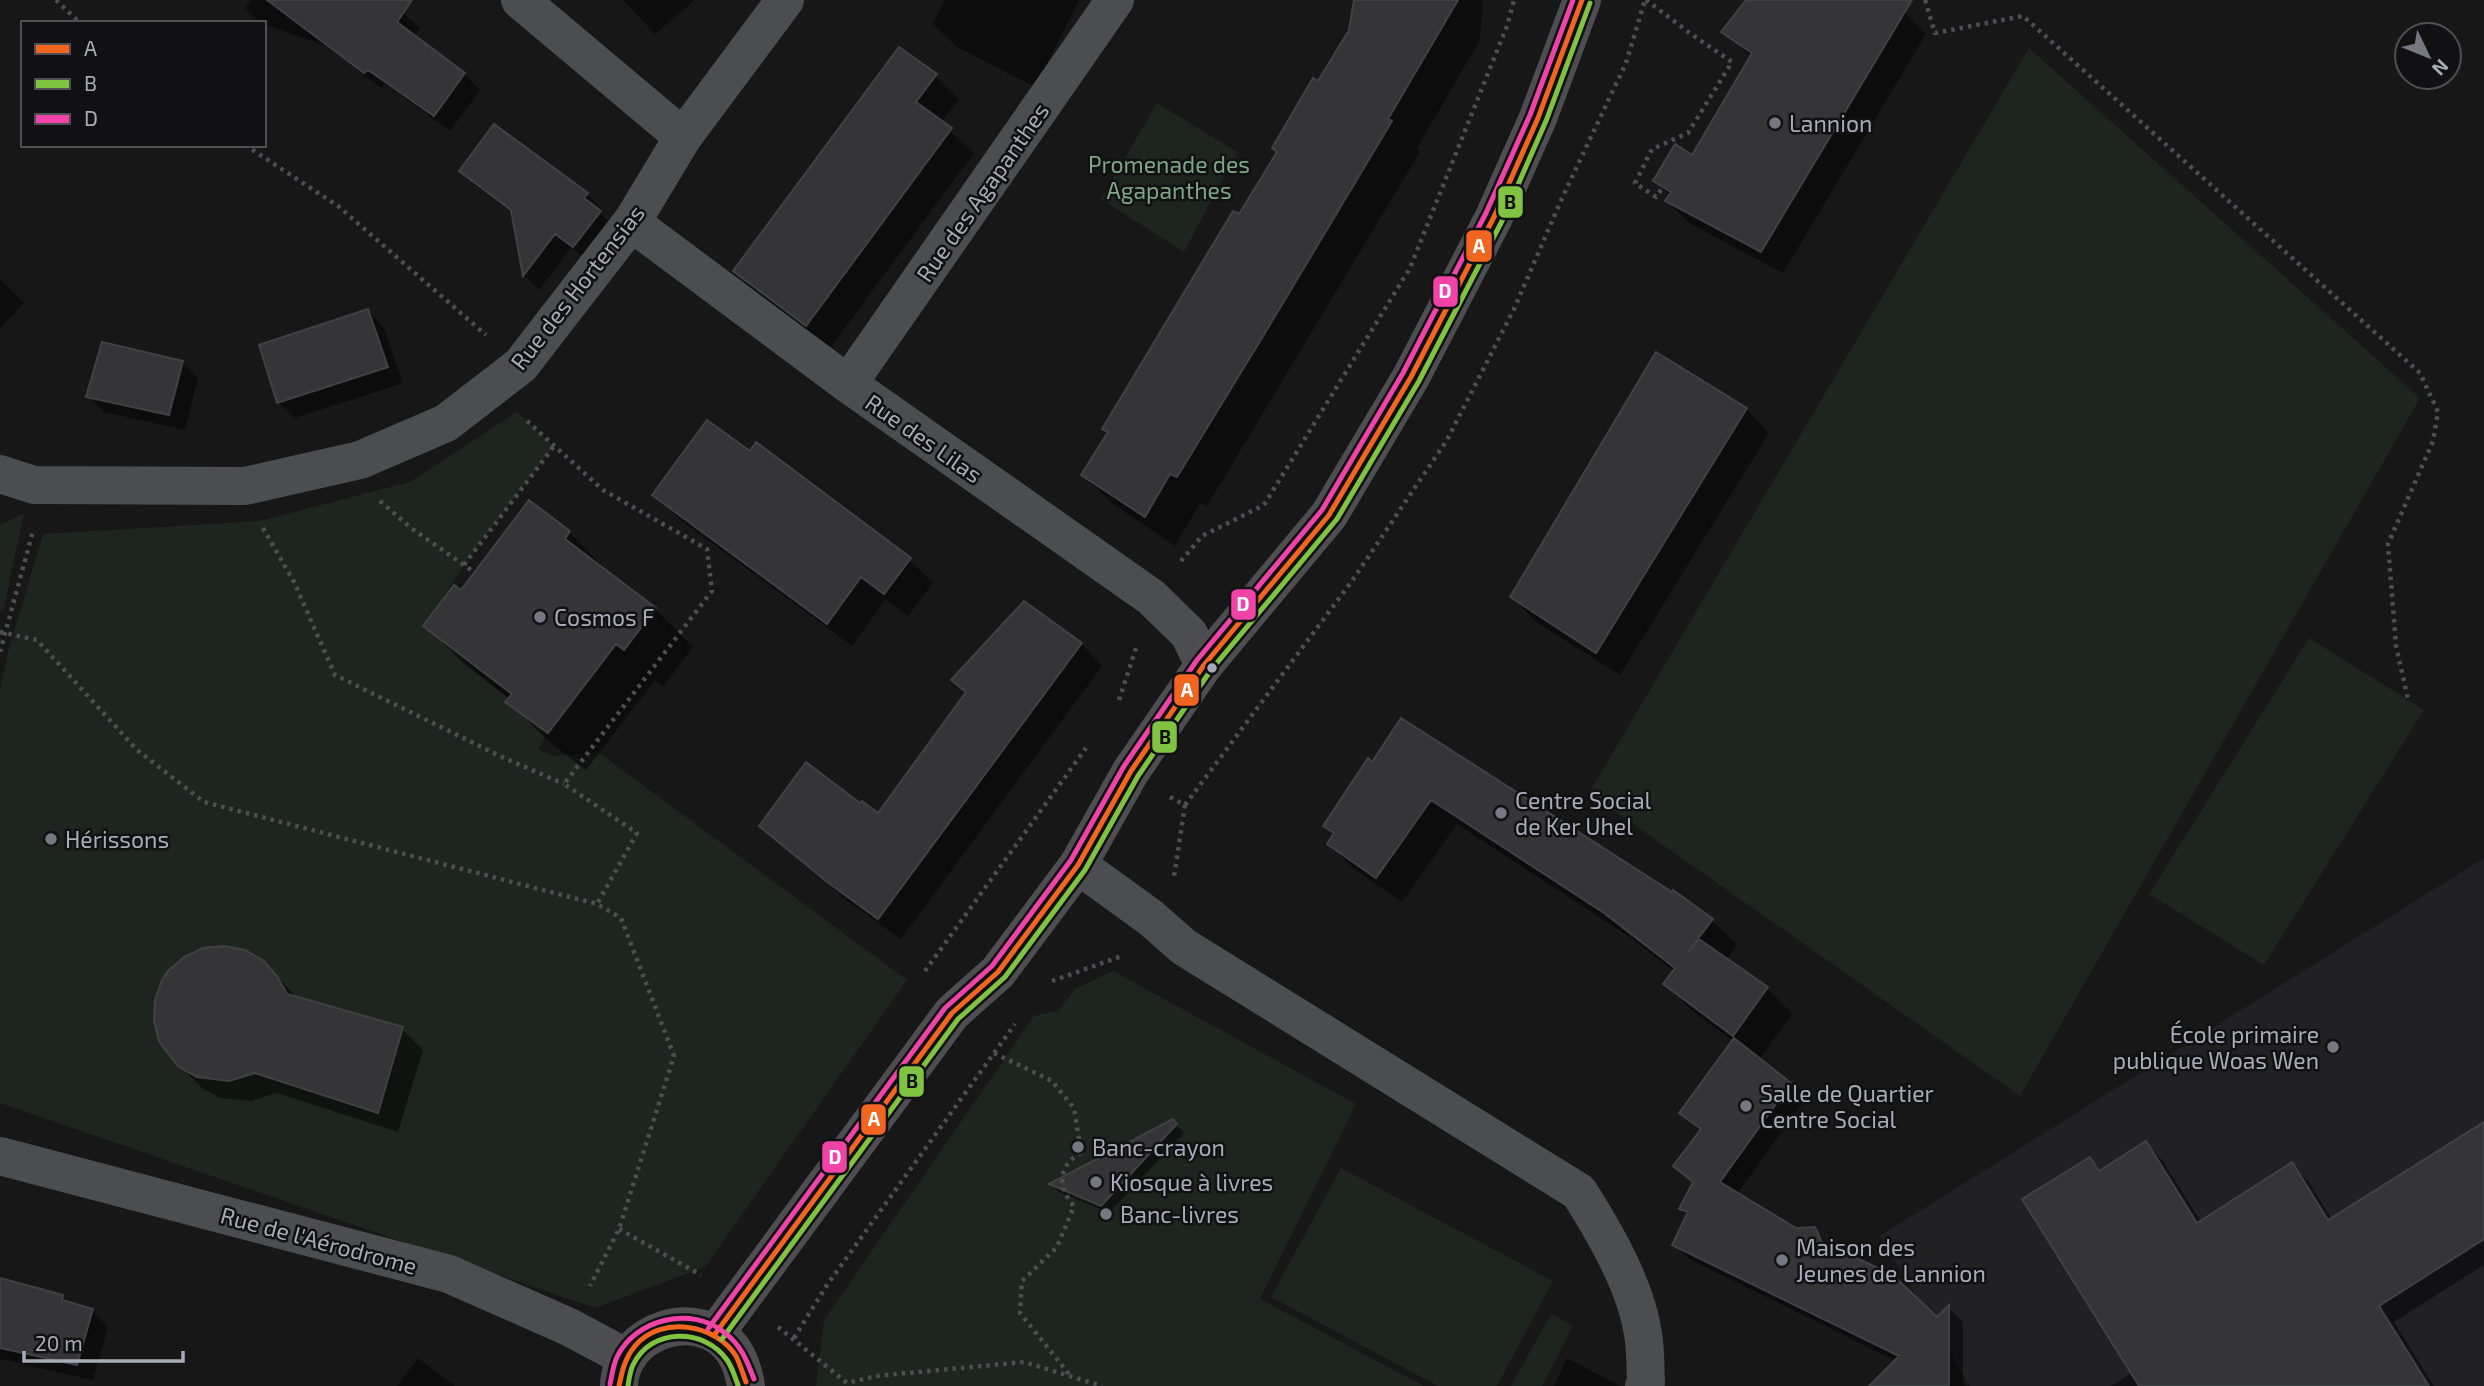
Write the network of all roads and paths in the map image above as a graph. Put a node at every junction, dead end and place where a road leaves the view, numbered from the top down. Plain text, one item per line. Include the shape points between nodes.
1 (56, 0) edge
2 (520, 0) edge
3 (785, 0) edge
4 (1115, 0) edge
5 (1514, 0) edge
6 (1582, 0) edge
7 (1646, 0) edge
8 (1925, 0) edge
9 (78, 21) edge
10 (683, 137) junction
11 (248, 147) edge
12 (1663, 187) dead end
13 (633, 219) junction
14 (521, 365) junction
15 (848, 384) junction
16 (491, 388) junction
17 (554, 446) junction
18 (360, 460) junction
19 (0, 474) edge
20 (245, 486) junction
21 (464, 565) junction
22 (474, 572) dead end
23 (1151, 597) junction
24 (0, 632) edge
25 (1204, 665) junction
26 (2408, 699) dead end
27 (1118, 703) dead end
28 (1086, 747) dead end
29 (1131, 771) junction
30 (564, 784) junction
31 (1078, 866) junction
32 (597, 904) junction
33 (1151, 918) junction
34 (1044, 984) dead end
35 (1016, 1023) dead end
36 (994, 1053) junction
37 (0, 1156) edge
38 (619, 1229) junction
39 (740, 1300) junction
40 (569, 1328) junction
41 (715, 1334) junction
42 (794, 1338) junction
43 (623, 1372) edge
44 (1069, 1375) junction
45 (845, 1384) edge
46 (746, 1386) edge
47 (1102, 1386) edge
48 (1644, 1386) edge

1 - 9 path
2 - 10 street
3 - 10 street, Rue des Hortensias
4 - 15 street, Rue des Agapanthes
5 - 23 path via 1410,268 1264,505 1202,537
6 - 25 main road via 1538,118 1494,217 1411,377 1329,515
7 - 12 path via 1732,62 1688,133 1652,149 1635,183 1656,197
8 - 26 path via 1935,33 2023,16 2420,373 2438,412 2433,441 2388,544 2396,646
10 - 13 street, Rue des Hortensias
11 - 14 path via 338,206
13 - 14 street, Rue des Hortensias
13 - 15 street, Rue des Lilas via 644,232
14 - 16 street, Rue des Hortensias
15 - 23 street, Rue des Lilas
16 - 17 path
16 - 18 street, Rue des Hortensias via 446,422
17 - 21 path
17 - 30 path via 603,491 707,549 712,590
18 - 20 street, Rue des Hortensias
18 - 21 path via 377,499
19 - 20 street, Rue des Hortensias via 34,485
20 - 30 path via 335,675
21 - 22 path
23 - 25 street, Rue des Lilas via 1189,634
23 - 27 path
24 - 32 path via 37,640 137,750 204,802
25 - 29 main road
28 - 29 path
29 - 31 main road
29 - 33 path via 1185,805 1173,887
30 - 32 path via 637,833
31 - 33 street
31 - 39 main road via 998,972 952,1013
32 - 38 path via 621,918 674,1056
33 - 34 path via 1120,958
33 - 48 street via 1184,947 1579,1192 1606,1234 1627,1281 1643,1332
35 - 36 path
36 - 42 path
36 - 44 path via 1052,1081 1074,1108 1081,1153 1062,1176 1064,1195 1074,1206 1057,1247 1022,1281 1020,1312
37 - 40 street, Rue de l'Aérodrome via 449,1274
38 - 39 path
38 - 40 path
39 - 41 main road
39 - 42 path
40 - 43 street, Rue de l'Aérodrome
41 - 43 main road via 696,1327 656,1331 640,1342
41 - 46 main road via 737,1357
42 - 45 path
44 - 45 path via 1024,1362 876,1376
44 - 47 path

